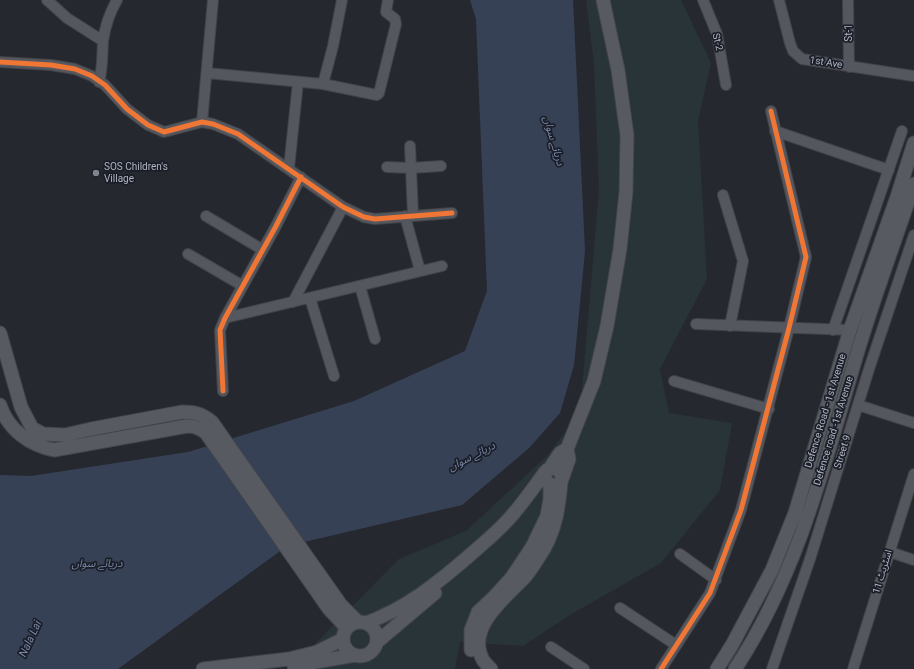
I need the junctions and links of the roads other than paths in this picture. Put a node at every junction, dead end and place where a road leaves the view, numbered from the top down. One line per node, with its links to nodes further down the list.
1 (47, 0): 10 (street)
2 (117, 0): 10 (street)
3 (213, 0): 13 (street)
4 (342, 0): 17 (street)
5 (388, 0): 17 (street)
6 (603, 0): 65 (main road)
7 (703, 0): 18 (street, St-2)
8 (779, 0): 12 (street, 1st Ave)
9 (848, 0): 12 (street, St-1)
10 (103, 41): 15 (street)
11 (0, 62): 15 (street)
12 (849, 67): 14 (street, 1st Ave)
13 (207, 73): 16 (street); 20 (street)
14 (914, 76)
15 (99, 82): 20 (street)
16 (298, 82): 17 (street); 27 (street)
17 (323, 84)
18 (726, 85)
19 (771, 111): 21 (street)
20 (202, 122): 27 (street)
21 (775, 131): 29 (street); 49 (street)
22 (902, 131): 29 (street)
23 (914, 143): 51 (main road, Defence Road - 1st Avenue)
24 (410, 146): 28 (street)
25 (441, 166): 28 (street)
26 (387, 167): 28 (street)
27 (289, 168): 30 (street)
28 (411, 168): 35 (street)
29 (889, 170): 50 (street)
30 (301, 177): 33 (street); 38 (street)
31 (914, 184): 57 (main road, Defence road -1st Avenue)
32 (722, 195): 48 (street)
33 (343, 207): 35 (street); 45 (street)
34 (452, 212): 35 (street)
35 (409, 215): 41 (street)
36 (206, 216): 38 (street)
37 (914, 235): 60 (street, Street 9)
38 (263, 250): 42 (street)
39 (188, 254): 42 (street)
40 (442, 266): 41 (street)
41 (420, 271): 43 (street)
42 (242, 286): 46 (street)
43 (360, 286): 44 (street); 53 (street)
44 (310, 298): 45 (street); 54 (street)
45 (293, 302): 46 (street)
46 (225, 318): 58 (street)
47 (696, 324): 48 (street)
48 (730, 326): 49 (street)
49 (790, 328): 50 (street); 61 (street)
50 (833, 330): 51 (street)
51 (850, 330): 55 (main road, Defence Road - 1st Avenue)
52 (0, 333): 63 (main road)
53 (375, 338)
54 (334, 376)
55 (835, 378): 57 (main road); 82 (main road, Defence Road - 1st Avenue)
56 (674, 381): 61 (street)
57 (848, 383): 83 (main road, Defence road -1st Avenue)
58 (224, 391)
59 (0, 405): 63 (main road)
60 (858, 405): 62 (street); 84 (street, Street 9)
61 (769, 409): 69 (street)
62 (914, 424)
63 (209, 427): 71 (main road)
64 (914, 474): 66 (street, اسٹریٹ 11)
65 (552, 478): 71 (main road); 72 (main road); 78 (main road); 79 (main road)
66 (890, 552): 68 (street); 85 (street, اسٹریٹ 11)
67 (680, 554): 69 (street)
68 (914, 560)
69 (716, 580): 73 (street)
70 (620, 608): 73 (street)
71 (353, 628): 72 (main road); 75 (main road); 76 (main road)
72 (377, 642): 75 (main road)
73 (676, 645): 81 (street)
74 (551, 647): 80 (street)
75 (355, 655): 77 (main road)
76 (203, 669)
77 (279, 669)
78 (480, 669)
79 (491, 669)
80 (584, 669)
81 (661, 669)
82 (717, 669)
83 (735, 669)
84 (772, 669)
85 (853, 669)

